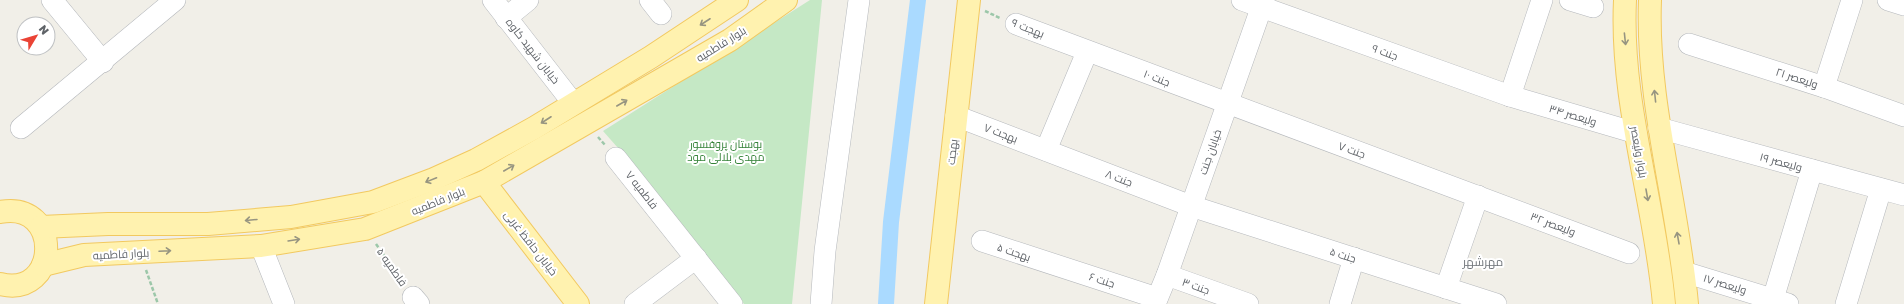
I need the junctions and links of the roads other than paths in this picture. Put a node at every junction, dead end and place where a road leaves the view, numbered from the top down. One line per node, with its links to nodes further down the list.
1 (52, 0): 23 (street)
2 (175, 0): 23 (street)
3 (493, 0): 19 (street, خیابان شهید کاوه)
4 (528, 0): 19 (street)
5 (737, 0): 26 (main road, بلوار فاطمیه, one-way to 26)
6 (786, 0): 36 (main road, بلوار فاطمیه, one-way to 6)
7 (859, 0): 61 (street)
8 (1242, 0): 16 (street, جنت ۹)
9 (1542, 0): 25 (street)
10 (1570, 0): 18 (street)
11 (1625, 0): 32 (main road, بلوار ولیعصر, one-way to 32)
12 (1650, 0): 31 (main road, one-way to 12)
13 (1852, 0): 24 (street)
14 (1888, 0): 17 (street)
15 (969, 2): 28 (main road, بهجت)
16 (1262, 4): 25 (street, جنت ۹); 27 (street, خیابان جنت)
17 (1904, 5)
18 (1593, 7)
19 (506, 18): 26 (street, خیابان شهید کاوه)
20 (1016, 24): 22 (street, بهجت ۹)
21 (1689, 44): 24 (street, ولیعصر ۲۱)
22 (1087, 52): 27 (street, جنت ۱۰); 33 (street)
23 (103, 62): 30 (street)
24 (1824, 87): 29 (street, ولیعصر ۲۱)
25 (1510, 96): 32 (street, ولیعصر ۳۴)
26 (573, 103): 42 (main road, بلوار فاطمیه, one-way to 42)
27 (1227, 104): 39 (street, جنت ۷); 40 (street, خیابان جنت)
28 (956, 116): 33 (street, بهجت ۷); 62 (main road, بهجت)
29 (1904, 116)
30 (21, 128)
31 (1659, 128): 35 (street, ولیعصر ۱۹); 50 (main road, one-way to 31)
32 (1636, 133): 66 (main road, بلوار ولیعصر, one-way to 66)
33 (1046, 150): 40 (street, جنت ۸)
34 (616, 158): 46 (street, فاطمیه ۷)
35 (1812, 170): 37 (street, ولیعصر ۱۹); 56 (street)
36 (484, 182): 44 (main road, بلوار فاطمیه, one-way to 36); 58 (main road, خیابان حافظ غربی)
37 (1881, 189): 38 (street, ولیعصر ۱۹); 68 (street)
38 (1904, 195)
39 (1478, 196): 45 (street, ولیعصر ۳۲); 53 (street)
40 (1191, 206): 47 (street, جنت ۵); 51 (street, خیابان جنت)
41 (2, 207): 42 (main road)
42 (41, 227): 49 (main road)
43 (982, 241): 48 (street, بهجت ۵)
44 (261, 246): 49 (main road, بلوار فاطمیه, one-way to 44); 57 (street)
45 (1629, 253)
46 (696, 258): 59 (street); 60 (street, فاطمیه ۷)
47 (1354, 258): 53 (street, جنت ۵); 64 (street)
48 (1046, 262): 55 (street, جنت ۶)
49 (43, 265): 52 (main road)
50 (1684, 272): 56 (street, ولیعصر ۱۷); 67 (main road)
51 (1167, 275): 54 (street, جنت ۳); 55 (street, خیابان جنت)
52 (0, 284)
53 (1446, 288): 65 (street, جنت ۵)
54 (1220, 299): 63 (street, جنت ۳)
55 (1156, 301)
56 (1780, 302)
57 (284, 304)
58 (578, 304)
59 (635, 304)
60 (732, 304)
61 (821, 304)
62 (936, 304)
63 (1248, 304)
64 (1340, 304)
65 (1496, 304)
66 (1664, 304)
67 (1687, 304)
68 (1846, 304)

